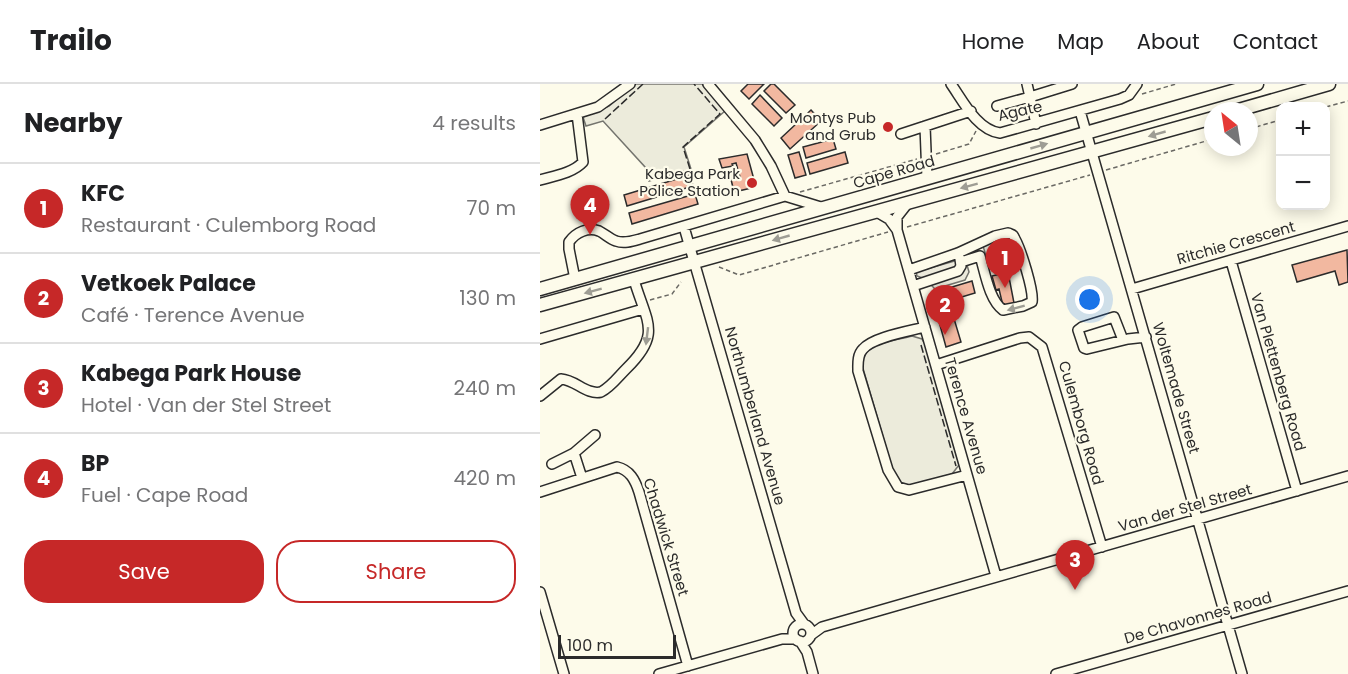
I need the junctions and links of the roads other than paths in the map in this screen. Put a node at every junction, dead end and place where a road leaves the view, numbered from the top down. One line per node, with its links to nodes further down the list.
1 (630, 84): 14 (street)
2 (708, 84): 24 (street)
3 (951, 84): 12 (street, Agate)
4 (1027, 84): 9 (street)
5 (1072, 84): 9 (street)
6 (1137, 84): 13 (street, Agate)
7 (1257, 84): 19 (main road, Cape Road)
8 (1329, 84): 10 (main road)
9 (1030, 97): 11 (street); 16 (street)
10 (1258, 105)
11 (997, 106)
12 (970, 111): 16 (street, Agate); 18 (street)
13 (1080, 111): 16 (street, Agate); 19 (street, Woltemade Street)
14 (577, 114): 17 (street); 23 (street)
15 (1204, 121): 21 (main road, one-way to 21)
16 (1036, 124)
17 (540, 125)
18 (925, 126): 20 (street); 22 (street)
19 (1086, 133): 21 (street, Woltemade Street); 22 (main road, Cape Road, one-way to 19)
20 (901, 134)
21 (1092, 153): 25 (main road, one-way to 25); 40 (street, Woltemade Street)
22 (927, 177): 26 (main road, Cape Road)
23 (540, 180)
24 (785, 196): 26 (street); 29 (street)
25 (908, 203): 27 (main road); 30 (street)
26 (824, 208): 31 (main road, Cape Road)
27 (877, 212): 30 (street); 34 (main road, one-way to 34)
28 (1348, 226): 33 (street, Ritchie Crescent)
29 (684, 227): 31 (street, Northumberland Avenue); 36 (street)
30 (897, 230): 35 (street, Terence Avenue)
31 (689, 246): 34 (street, Northumberland Avenue); 36 (main road, Cape Road)
32 (960, 258): 32 (street, one-way to 32); 35 (street); 38 (street)
33 (1231, 261): 40 (street, Ritchie Crescent); 55 (street, Van Plettenberg Road)
34 (694, 263): 37 (main road); 63 (street, Northumberland Avenue)
35 (909, 270): 38 (street, Terence Avenue)
36 (575, 279): 39 (main road, Cape Road)
37 (634, 280): 41 (main road, one-way to 41); 42 (street)
38 (914, 286): 43 (street, Terence Avenue)
39 (540, 289)
40 (1132, 289): 44 (street, Woltemade Street)
41 (540, 305)
42 (643, 309): 45 (street); 48 (street, one-way to 48)
43 (925, 327): 47 (street, Terence Avenue); 52 (street)
44 (1146, 337): 46 (street); 57 (street, Woltemade Street)
45 (540, 339)
46 (1123, 340): 46 (street)
47 (936, 365): 52 (street, Terence Avenue); 58 (street, Culemborg Road)
48 (540, 396)
49 (595, 435): 50 (street)
50 (574, 453): 51 (street); 54 (street)
51 (552, 464)
52 (967, 475): 59 (street, Terence Avenue)
53 (1348, 476): 55 (street, Van der Stel Street)
54 (582, 478): 56 (street, Chadwick Street); 64 (street, Chadwick Street)
55 (1297, 491): 57 (street, Van der Stel Street)
56 (540, 492)
57 (1198, 519): 58 (street, Van der Stel Street); 62 (street, Woltemade Street)
58 (1102, 547): 59 (street, Van der Stel Street)
59 (996, 576): 63 (street, Van der Stel Street)
60 (1348, 591): 62 (street, De Chavonnes Road)
61 (540, 592): 65 (street)
62 (1228, 625): 68 (street, De Chavonnes Road); 69 (street, Woltemade Street)
63 (802, 633): 64 (street, Van der Stel Street); 67 (street)
64 (688, 666): 66 (street, Van der Stel Street)
65 (564, 674)
66 (659, 674)
67 (813, 674)
68 (1056, 674)
69 (1242, 674)

